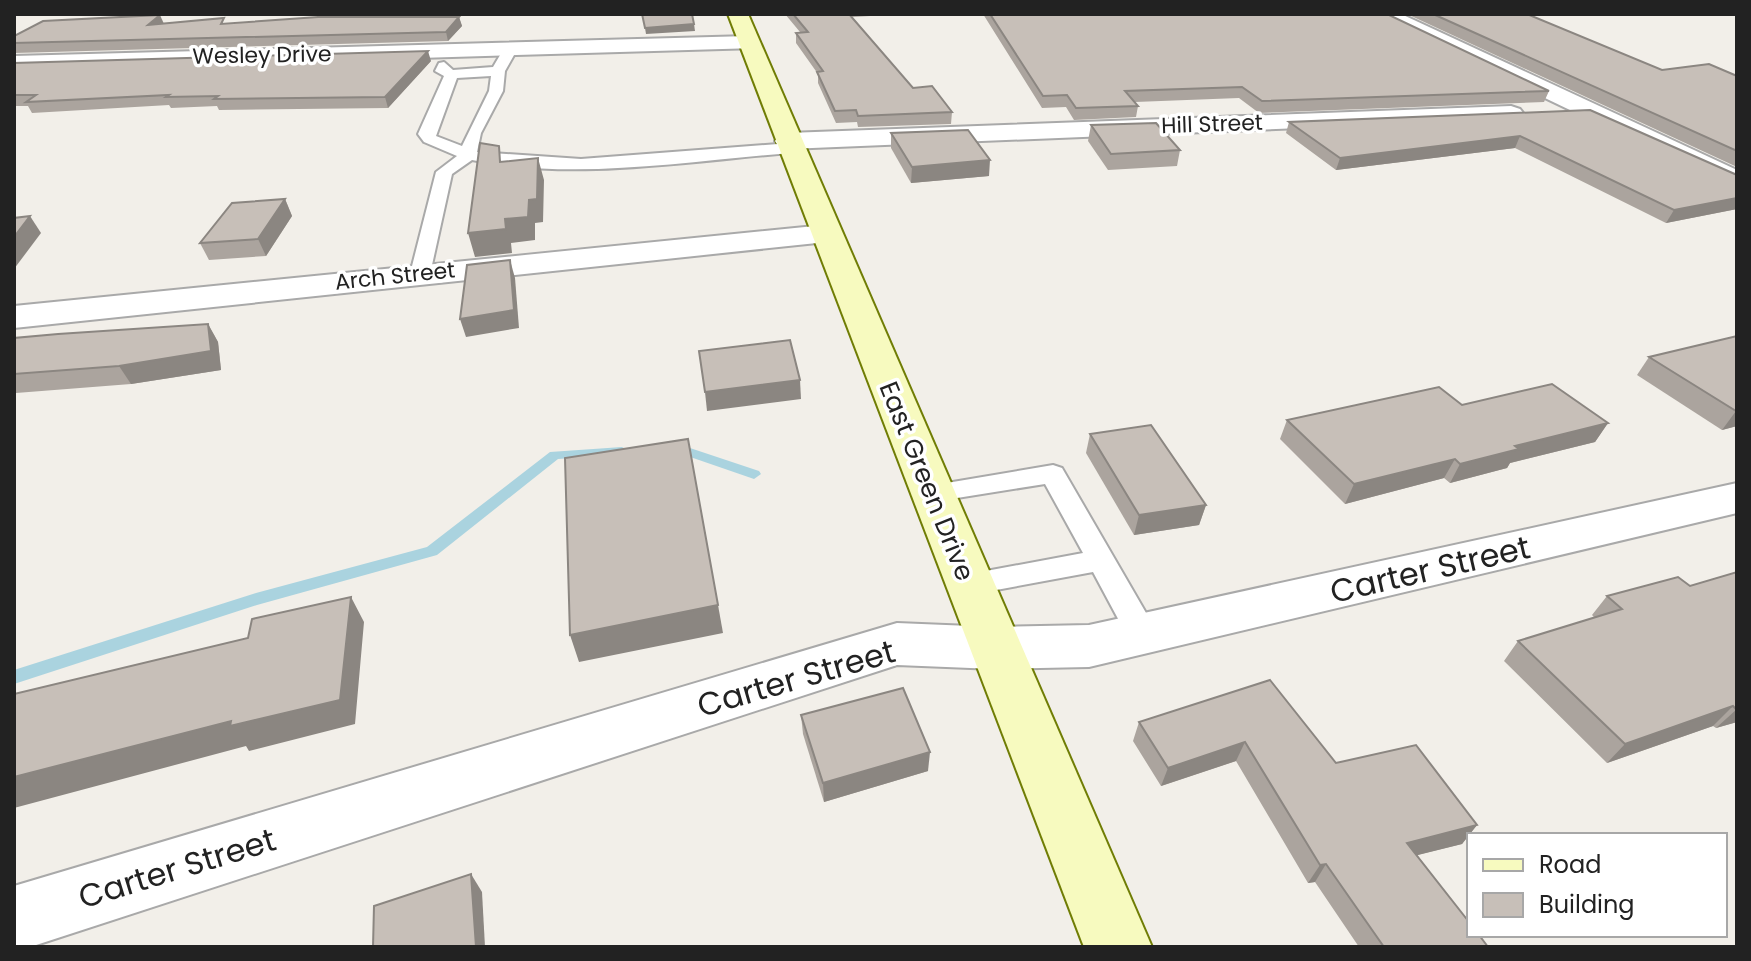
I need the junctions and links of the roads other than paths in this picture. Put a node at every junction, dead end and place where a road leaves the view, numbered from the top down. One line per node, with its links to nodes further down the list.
1 (1385, 14): 8 (street)
2 (744, 28): 3 (street, Wesley Drive); 9 (main road, East Green Drive)
3 (511, 48): 4 (street, Wesley Drive); 6 (lane)
4 (456, 50): 5 (street, Wesley Drive); 7 (lane)
5 (14, 63)
6 (498, 71): 7 (lane); 10 (lane)
7 (452, 74): 10 (lane)
8 (1589, 111): 9 (street, Hill Street); 11 (street)
9 (789, 144): 10 (lane); 12 (main road, East Green Drive)
10 (469, 155): 13 (lane)
11 (1737, 181)
12 (825, 234): 13 (street, Arch Street); 15 (main road, East Green Drive)
13 (420, 274): 14 (street, Arch Street)
14 (14, 317)
15 (932, 493): 17 (lane); 18 (main road, East Green Drive)
16 (1737, 498): 19 (street, Carter Street)
17 (1100, 560): 18 (lane); 19 (lane)
18 (969, 584): 20 (main road, East Green Drive)
19 (1142, 634): 20 (street, Carter Street)
20 (995, 648): 21 (street, Carter Street); 22 (main road, East Green Drive)
21 (14, 919)
22 (1118, 947)

